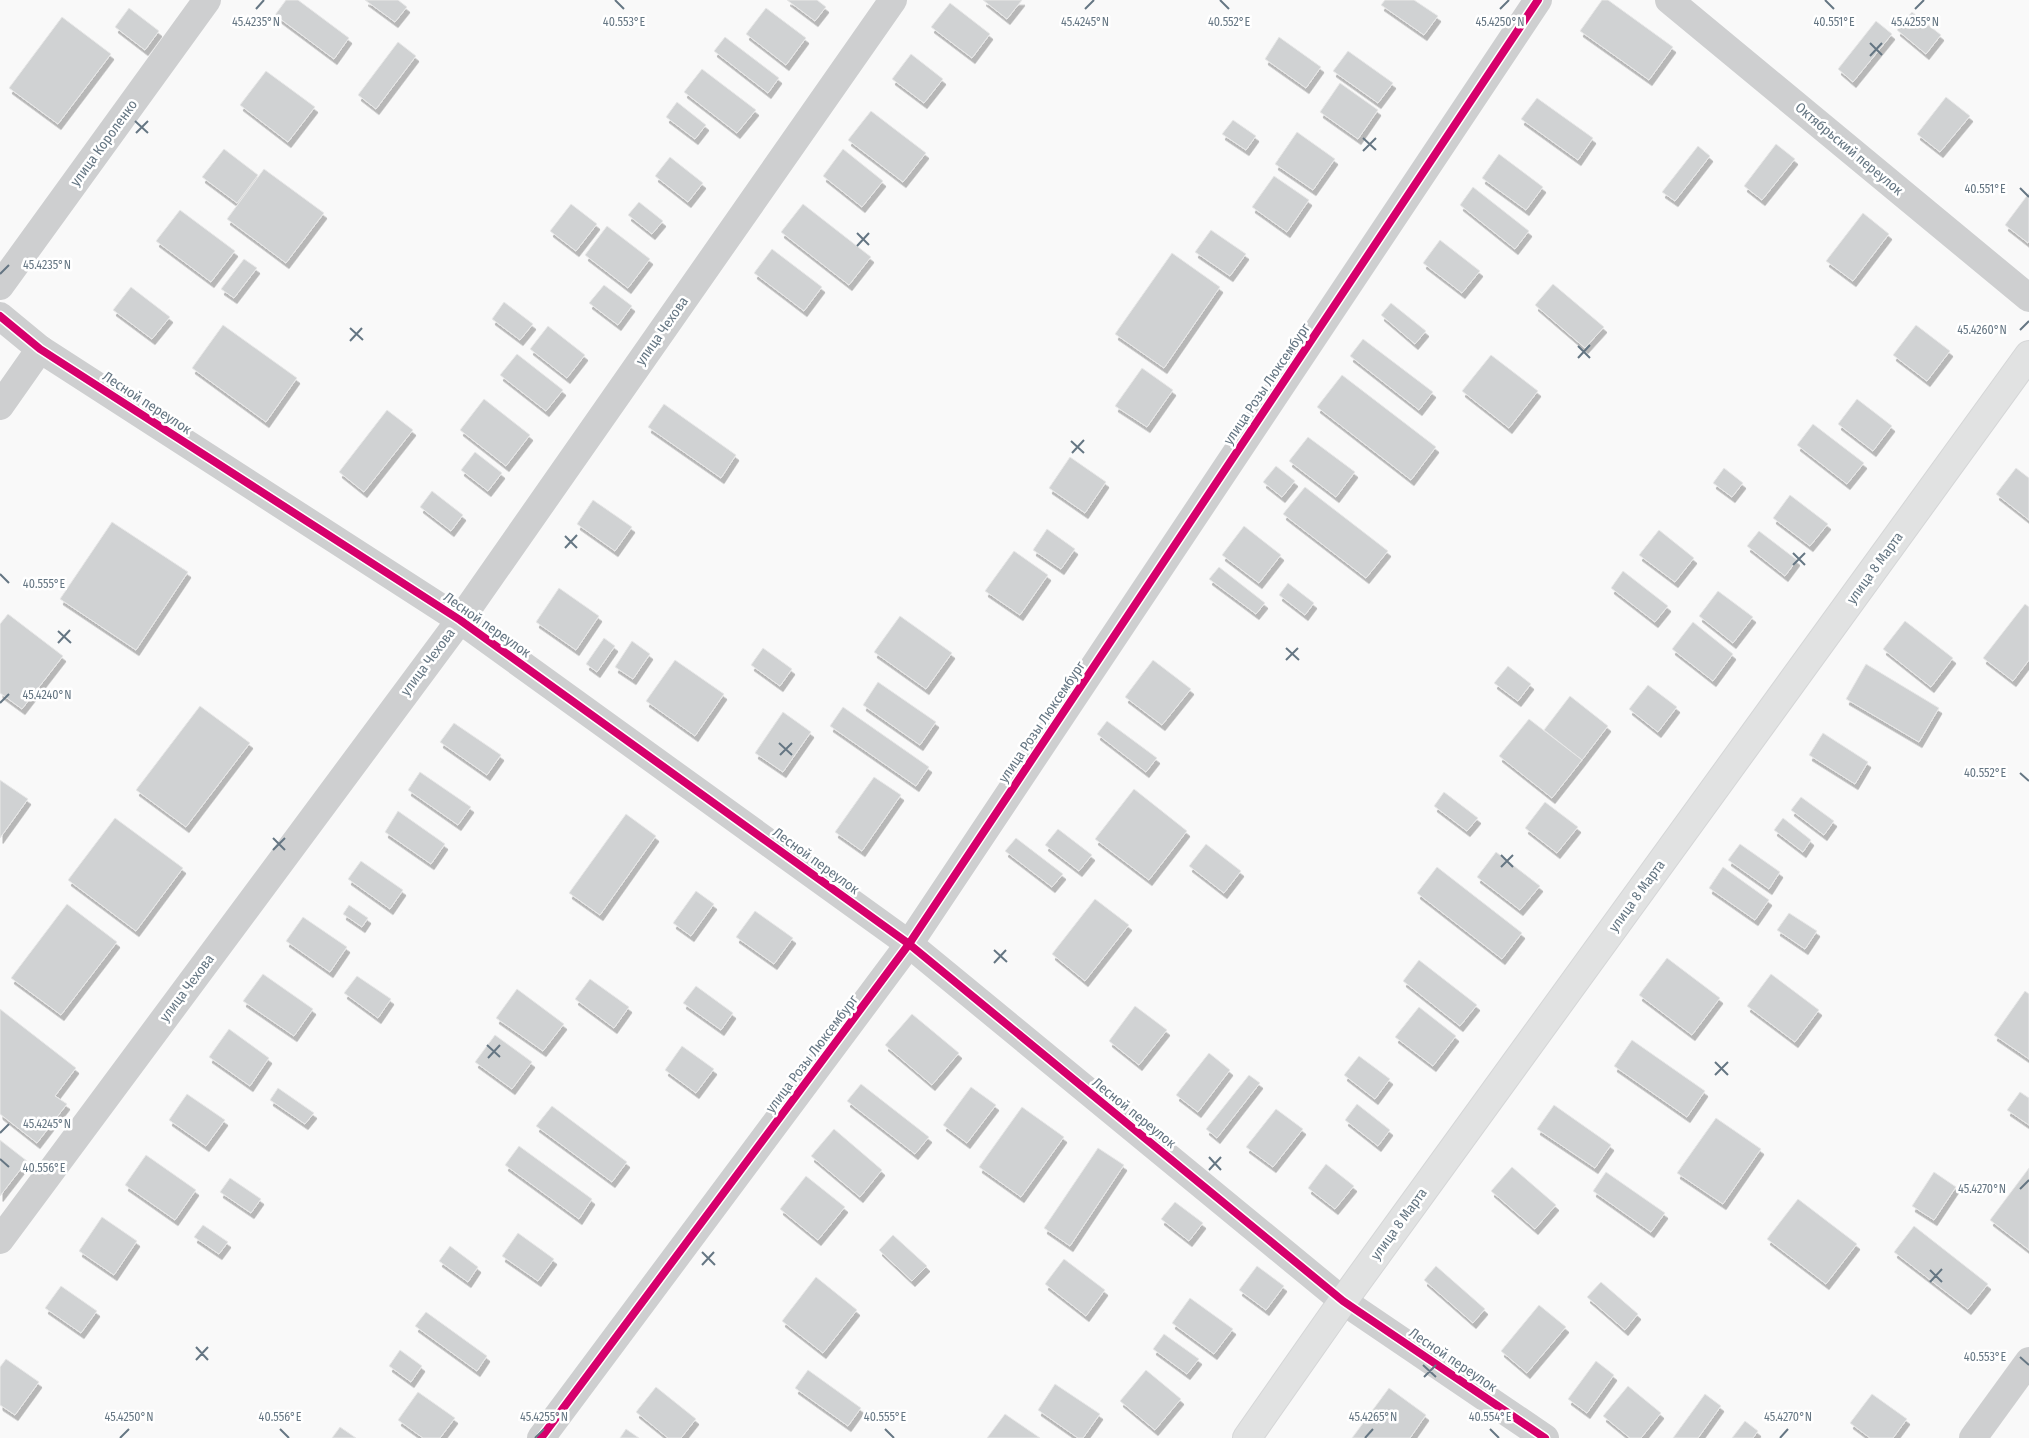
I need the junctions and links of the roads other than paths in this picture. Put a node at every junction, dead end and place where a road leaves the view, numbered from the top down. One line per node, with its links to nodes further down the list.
1 (207, 0): 5 (street, улица Короленко)
2 (893, 0): 11 (street, улица Чехова)
3 (1538, 0): 12 (street, улица Розы Люксембург)
4 (1669, 0): 6 (street, Октябрьский переулок)
5 (0, 286)
6 (2029, 298)
7 (0, 316): 8 (street)
8 (40, 349): 10 (street); 11 (street, Лесной переулок)
9 (2029, 355): 14 (main road, улица 8 Марта)
10 (0, 406)
11 (460, 620): 12 (street, Лесной переулок); 13 (street, улица Чехова)
12 (909, 944): 14 (street, Лесной переулок); 16 (street, улица Розы Люксембург)
13 (0, 1240)
14 (1343, 1301): 17 (main road, улица 8 Марта); 18 (street, Лесной переулок)
15 (2029, 1361): 19 (street)
16 (541, 1438)
17 (1248, 1438)
18 (1545, 1438)
19 (1974, 1438)

